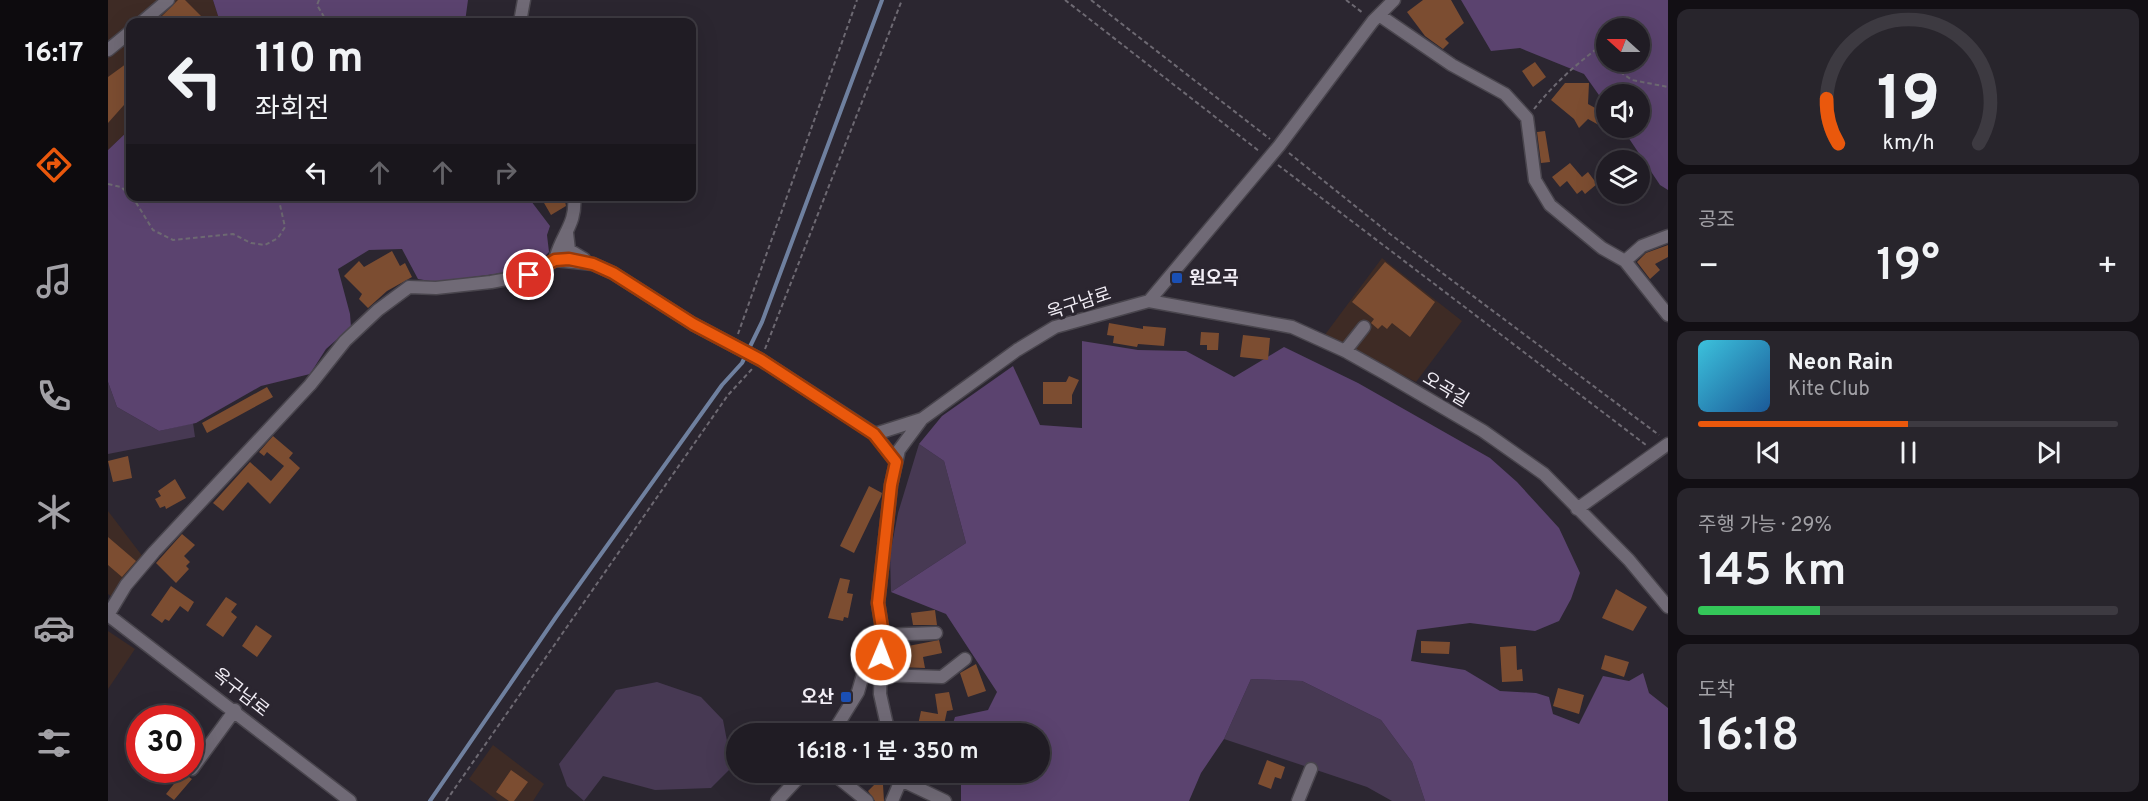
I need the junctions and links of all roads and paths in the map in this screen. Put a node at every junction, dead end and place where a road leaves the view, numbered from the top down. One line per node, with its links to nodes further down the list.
1 (168, 0): 10 (street)
2 (319, 0): 11 (path)
3 (524, 0): 12 (street)
4 (857, 0): 35 (path)
5 (902, 0): 37 (path)
6 (1065, 0): 21 (path)
7 (1091, 0): 20 (path)
8 (1346, 0): 13 (path)
9 (1394, 0): 13 (street)
10 (147, 18)
11 (325, 18)
12 (521, 18)
13 (1376, 18): 19 (street); 20 (street)
14 (126, 35): 15 (street)
15 (108, 50)
16 (1596, 50): 19 (path)
17 (1620, 72): 18 (path)
18 (1668, 87)
19 (1527, 118): 30 (street)
20 (1279, 146): 21 (street); 40 (path)
21 (1269, 158): 32 (street); 41 (path)
22 (108, 184): 23 (path)
23 (126, 192)
24 (134, 201): 25 (path)
25 (279, 201)
26 (574, 201): 27 (street)
27 (567, 233): 29 (street); 31 (street)
28 (1668, 236): 30 (street)
29 (555, 260): 31 (street); 45 (street)
30 (1624, 261): 33 (street)
31 (593, 264): 35 (street)
32 (1149, 301): 36 (street, 오곡길); 38 (street, 옥구남로)
33 (1668, 315)
34 (1364, 327): 36 (street)
35 (737, 348): 37 (street)
36 (1345, 351): 43 (street, 오곡길)
37 (758, 358): 39 (street); 60 (path)
38 (922, 419): 39 (street); 42 (street, 옥구남로)
39 (874, 434): 42 (street)
40 (1663, 440): 41 (street)
41 (1656, 453): 43 (street)
42 (896, 462): 46 (street, 옥구남로)
43 (1578, 509): 44 (street, 오곡길)
44 (1668, 608)
45 (108, 615): 50 (street, 옥구남로)
46 (882, 631): 47 (street); 49 (street, 옥구남로); 51 (street)
47 (936, 633)
48 (965, 659): 49 (street)
49 (880, 675): 52 (street, 옥구남로)
50 (235, 710): 53 (street); 59 (street, 옥구남로)
51 (839, 723)
52 (887, 723)
53 (204, 753)
54 (1311, 769): 65 (street)
55 (794, 783): 61 (street)
56 (845, 783): 62 (street)
57 (898, 783): 63 (street)
58 (913, 783): 64 (street)
59 (350, 801)
60 (446, 801)
61 (777, 801)
62 (867, 801)
63 (892, 801)
64 (945, 801)
65 (1298, 801)

